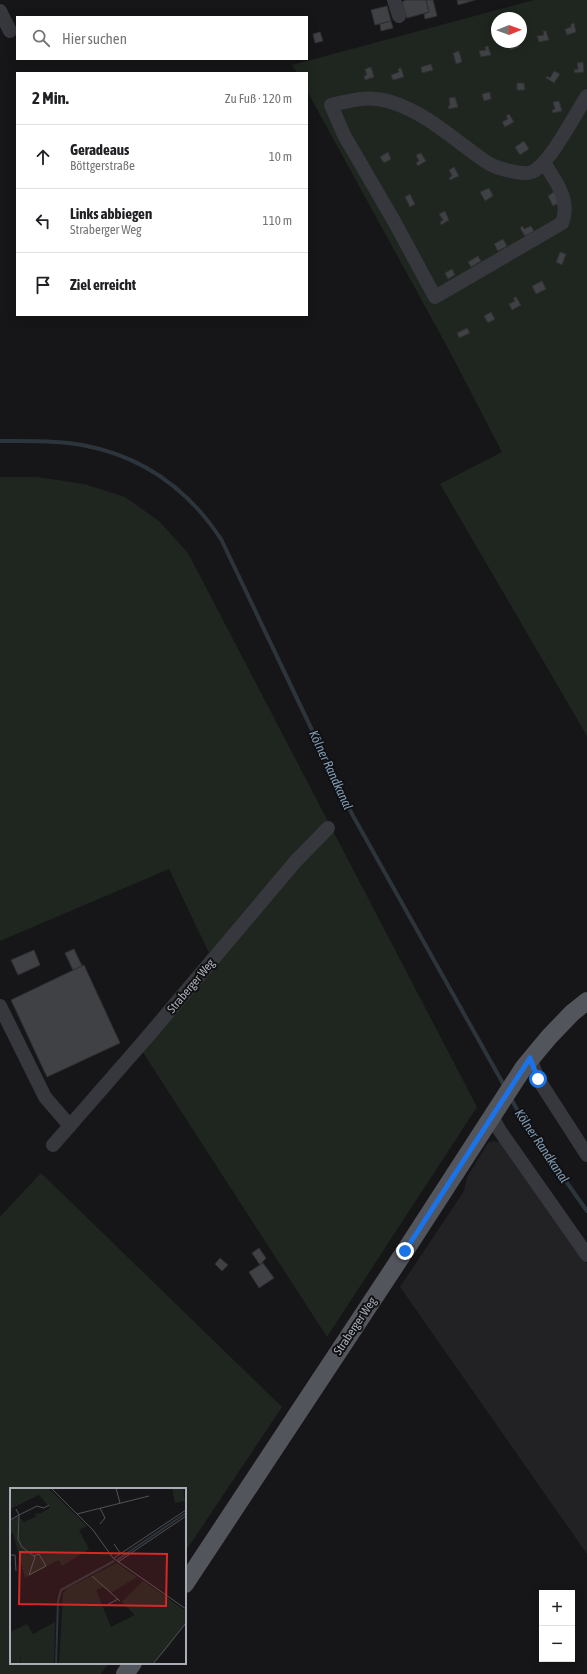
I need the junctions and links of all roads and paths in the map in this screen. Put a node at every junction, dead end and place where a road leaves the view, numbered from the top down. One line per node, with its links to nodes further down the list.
1 (394, 0): 3 (street)
2 (0, 11): 4 (street)
3 (399, 16)
4 (10, 31)
5 (587, 96): 6 (street)
6 (544, 163): 6 (street)
7 (328, 828): 12 (street, Straberger Weg)
8 (587, 1001): 10 (main road, Straberger Weg)
9 (0, 1006): 12 (street)
10 (527, 1062): 11 (main road, Straberger Weg); 14 (street)
11 (494, 1114): 15 (street); 16 (main road, Straberger Weg)
12 (70, 1126): 13 (street, Straberger Weg)
13 (53, 1145)
14 (586, 1151)
15 (587, 1255)
16 (186, 1582)
17 (132, 1664): 18 (main road)
18 (125, 1674)

